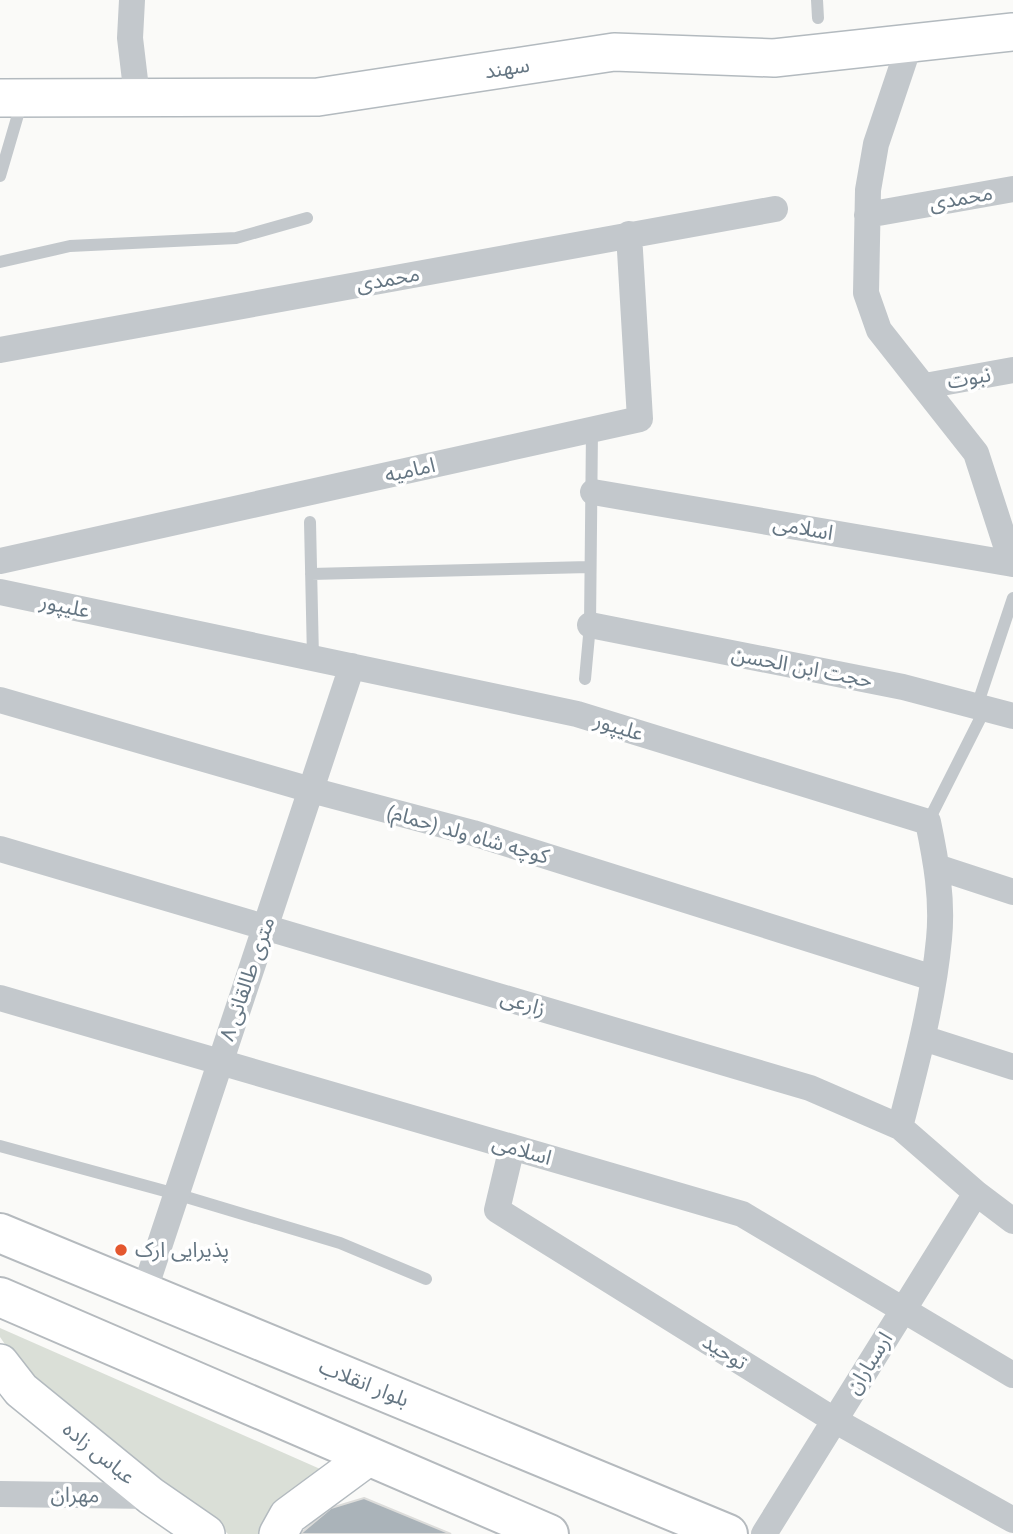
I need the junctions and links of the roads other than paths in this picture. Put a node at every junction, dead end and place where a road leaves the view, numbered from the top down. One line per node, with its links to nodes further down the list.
1 (132, 0): 6 (street)
2 (817, 0): 3 (lane)
3 (818, 18)
4 (1013, 32): 5 (street, سهند)
5 (910, 43): 6 (street, سهند); 11 (street)
6 (138, 97): 7 (street, سهند)
7 (12, 98): 8 (lane)
8 (0, 176)
9 (1013, 189): 11 (street, محمدی)
10 (775, 209): 13 (street, محمدی)
11 (867, 215): 17 (street)
12 (306, 218): 14 (lane)
13 (629, 234): 15 (street, محمدی); 18 (street, امامیه)
14 (0, 262)
15 (0, 350)
16 (1013, 370): 17 (street, نبوت)
17 (925, 386): 22 (street)
18 (592, 430): 19 (lane); 21 (street, امامیه)
19 (593, 492): 22 (street, اسلامی); 23 (lane)
20 (310, 522): 24 (lane)
21 (0, 561)
22 (1013, 564)
23 (589, 567): 24 (lane); 27 (lane)
24 (311, 573): 28 (lane)
25 (0, 592): 28 (street, علیپور)
26 (1013, 598): 32 (lane)
27 (590, 625): 30 (lane); 32 (street, حجت ابن الحسن)
28 (313, 658): 29 (street, علیپور)
29 (352, 666): 34 (street, ۸ متری طالقانی); 35 (street, علیپور)
30 (585, 679)
31 (0, 700): 34 (street, کوچه شاه ولد (حمام))
32 (981, 707): 33 (street, حجت ابن الحسن); 35 (lane)
33 (1013, 716)
34 (311, 790): 39 (street, ۸ متری طالقانی); 40 (street, کوچه شاه ولد (حمام))
35 (928, 822): 37 (street)
36 (0, 849): 39 (street, زارعی)
37 (937, 867): 38 (street); 40 (street)
38 (1013, 892)
39 (265, 927): 43 (street, ۸ متری طالقانی); 45 (street, زارعی)
40 (933, 978): 42 (street)
41 (0, 998): 43 (street, اسلامی)
42 (923, 1038): 44 (street); 45 (street)
43 (219, 1060): 47 (street, اسلامی); 49 (street, ۸ متری طالقانی)
44 (1013, 1067)
45 (900, 1127): 48 (street, زارعی)
46 (0, 1146): 49 (lane)
47 (512, 1147): 55 (street, اسلامی); 58 (street, توحید)
48 (975, 1193): 50 (street, زارعی); 55 (street, ارسباران)
49 (176, 1194): 52 (lane); 53 (street, ۸ متری طالقانی)
50 (1013, 1221)
51 (0, 1233): 53 (main road, بلوار انقلاب)
52 (426, 1279)
53 (144, 1292): 66 (main road, بلوار انقلاب)
54 (0, 1297): 59 (main road)
55 (902, 1310): 57 (street, اسلامی); 58 (street, ارسباران)
56 (0, 1363): 61 (street, عباس زاده)
57 (1013, 1375)
58 (834, 1420): 62 (street, توحید); 67 (street, ارسباران)
59 (368, 1457): 64 (street); 65 (main road)
60 (0, 1494): 61 (street, مهران)
61 (151, 1496): 63 (street, عباس زاده)
62 (1013, 1520)
63 (206, 1534)
64 (278, 1534)
65 (550, 1534)
66 (728, 1534)
67 (764, 1534)

